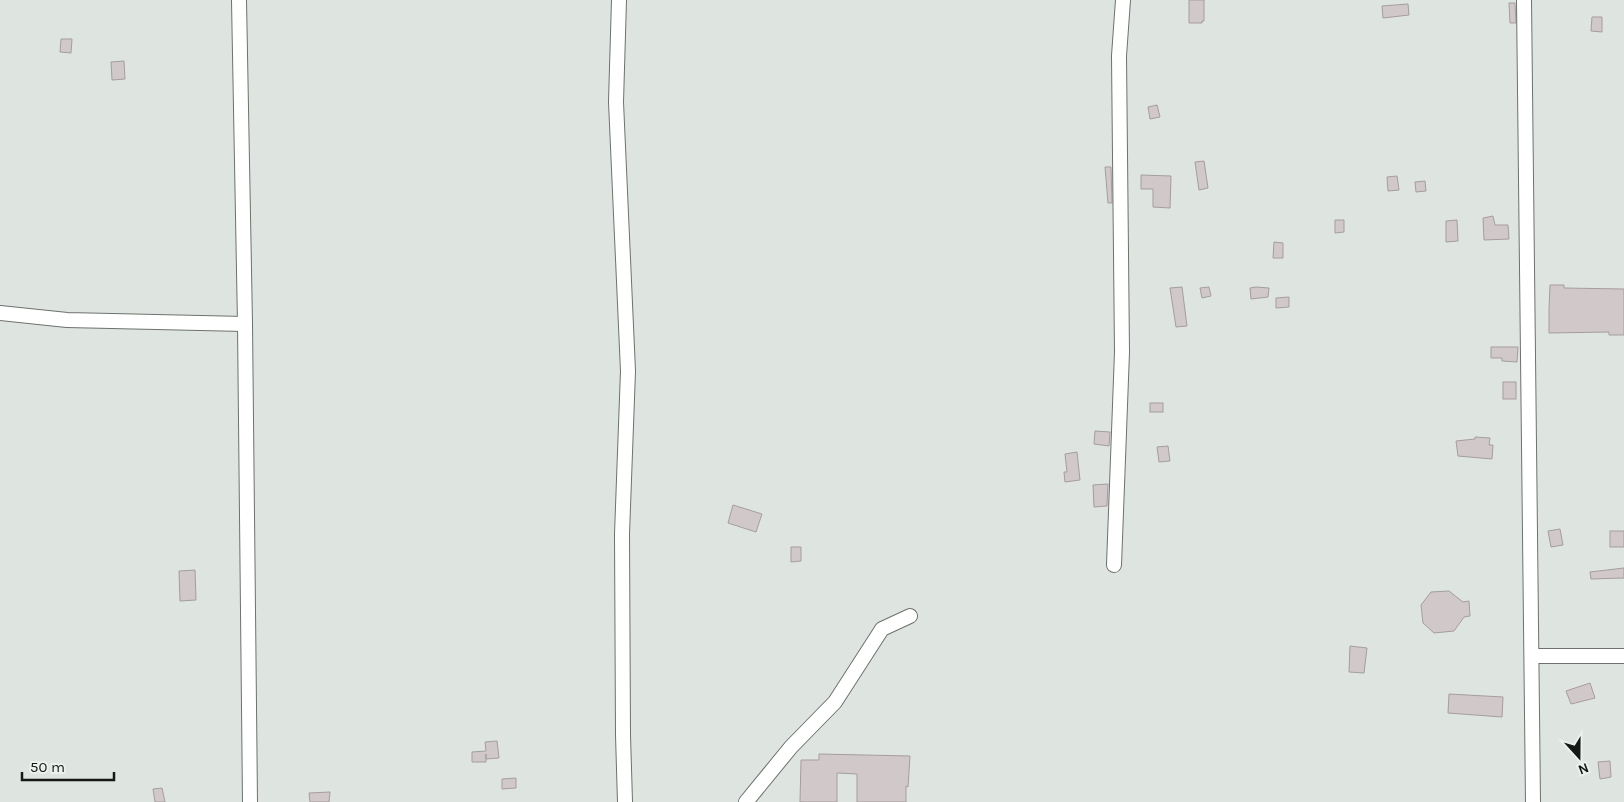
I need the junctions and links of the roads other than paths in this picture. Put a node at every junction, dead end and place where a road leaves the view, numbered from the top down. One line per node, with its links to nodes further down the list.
1 (239, 0): 6 (street)
2 (619, 0): 12 (street)
3 (1123, 0): 7 (street)
4 (1524, 0): 9 (street)
5 (0, 314): 6 (street)
6 (245, 324): 11 (street)
7 (1114, 565)
8 (910, 616): 13 (street)
9 (1533, 656): 10 (street); 14 (street)
10 (1624, 656)
11 (250, 802)
12 (625, 802)
13 (746, 802)
14 (1533, 802)

